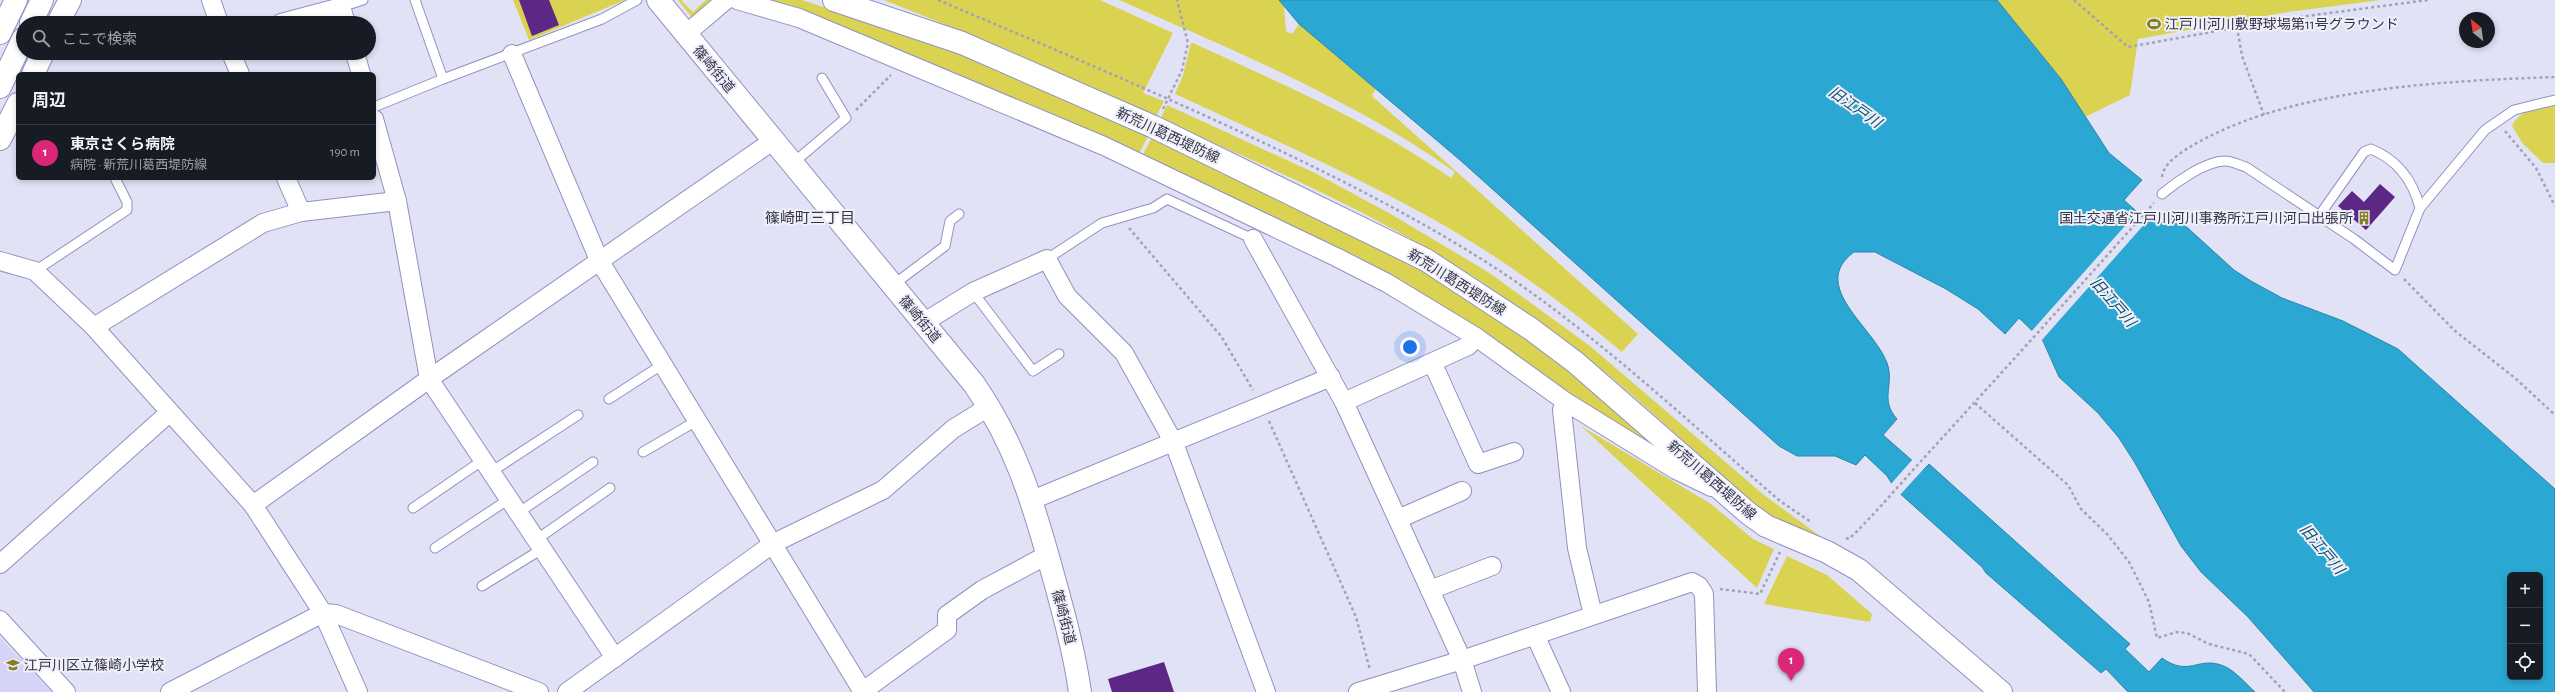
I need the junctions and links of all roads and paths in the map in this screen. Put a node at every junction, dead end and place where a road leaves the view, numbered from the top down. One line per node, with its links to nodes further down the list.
1 (16, 0): 20 (main road)
2 (42, 0): 16 (main road)
3 (70, 0): 17 (main road)
4 (211, 0): 18 (street)
5 (363, 0): 15 (lane)
6 (415, 0): 31 (lane)
7 (637, 0): 23 (lane)
8 (658, 0): 21 (main road, 篠崎街道)
9 (726, 0): 21 (street)
10 (737, 0): 26 (street)
11 (834, 0): 87 (main road, 新荒川葛西堤防線)
12 (1177, 0): 34 (path)
13 (2074, 0): 19 (path)
14 (2428, 0): 19 (path)
15 (344, 15)
16 (34, 16)
17 (62, 16)
18 (217, 16)
19 (2237, 27): 37 (path)
20 (0, 32)
21 (686, 34): 42 (main road, 篠崎街道)
22 (16, 54): 32 (main road)
23 (512, 54): 31 (lane); 56 (street)
24 (234, 60): 27 (street)
25 (357, 60): 28 (street)
26 (902, 61): 38 (path); 64 (street)
27 (239, 72)
28 (360, 72)
29 (2555, 77): 37 (path)
30 (822, 78): 38 (lane)
31 (444, 79): 35 (lane)
32 (0, 87)
33 (2555, 100): 39 (lane)
34 (1165, 104)
35 (376, 106)
36 (16, 108): 41 (main road)
37 (2264, 115): 46 (path)
38 (846, 118): 43 (lane)
39 (2497, 121): 48 (path); 49 (lane)
40 (376, 126): 47 (street)
41 (0, 139)
42 (774, 140): 43 (main road, 篠崎街道); 56 (street)
43 (792, 164): 60 (main road, 篠崎街道)
44 (116, 180): 59 (lane)
45 (287, 180): 50 (street)
46 (2162, 194): 52 (lane); 73 (path)
47 (397, 201): 50 (street); 69 (street)
48 (2555, 206)
49 (2420, 208): 52 (lane); 58 (lane)
50 (301, 212): 63 (street)
51 (960, 214): 60 (lane)
52 (2319, 216): 58 (lane)
53 (1119, 217): 54 (lane); 55 (lane); 75 (path)
54 (1253, 239): 68 (street)
55 (1047, 259): 61 (street); 80 (street)
56 (599, 260): 66 (street); 69 (street)
57 (0, 261): 59 (street)
58 (2395, 270): 78 (path)
59 (35, 271): 63 (street)
60 (892, 286): 62 (main road, 篠崎街道)
61 (973, 292): 62 (street); 65 (lane)
62 (923, 323): 74 (main road, 篠崎街道)
63 (94, 327): 76 (street)
64 (1476, 337): 67 (street); 72 (street)
65 (1059, 354)
66 (663, 364): 70 (lane); 79 (street)
67 (1433, 364): 71 (street); 82 (street)
68 (1331, 377): 71 (street); 75 (street)
69 (429, 379): 84 (street); 89 (street)
70 (609, 399)
71 (1344, 402): 92 (street)
72 (1566, 402): 87 (street); 105 (street)
73 (1975, 403): 93 (path); 123 (path)
74 (990, 406): 88 (main road, 篠崎街道); 94 (street)
75 (1262, 406): 80 (street); 110 (path)
76 (169, 413): 89 (street); 99 (street)
77 (578, 414): 84 (lane)
78 (2555, 415)
79 (698, 420): 81 (lane); 94 (street)
80 (1174, 443): 88 (street); 118 (street)
81 (643, 452)
82 (1514, 452)
83 (593, 462): 90 (lane)
84 (487, 466): 90 (street); 91 (lane)
85 (610, 488): 95 (lane)
86 (1462, 491): 92 (street)
87 (1724, 494): 122 (main road, 新荒川葛西堤防線)
88 (1032, 500): 98 (main road, 篠崎街道)
89 (253, 505): 104 (street)
90 (513, 506): 95 (street); 96 (lane)
91 (413, 508)
92 (1398, 519): 103 (street)
93 (1843, 538)
94 (774, 543): 108 (street); 111 (street)
95 (539, 545): 101 (lane); 108 (street)
96 (435, 548)
97 (1782, 549): 102 (path)
98 (1047, 555): 111 (street); 117 (main road, 篠崎街道)
99 (0, 564)
100 (1492, 566): 103 (street)
101 (482, 586)
102 (1714, 588)
103 (1430, 590): 109 (street)
104 (323, 613): 113 (street); 114 (street); 115 (street)
105 (1593, 615): 107 (street); 121 (street)
106 (0, 620): 112 (street)
107 (1535, 635): 109 (street); 120 (street)
108 (615, 658): 116 (street)
109 (1462, 660): 110 (street); 119 (street)
110 (1366, 689)
111 (863, 691)
112 (66, 692)
113 (170, 692)
114 (358, 692)
115 (539, 692)
116 (567, 692)
117 (1080, 692)
118 (1266, 692)
119 (1472, 692)
120 (1561, 692)
121 (1708, 692)
122 (2001, 692)
123 (2285, 692)

